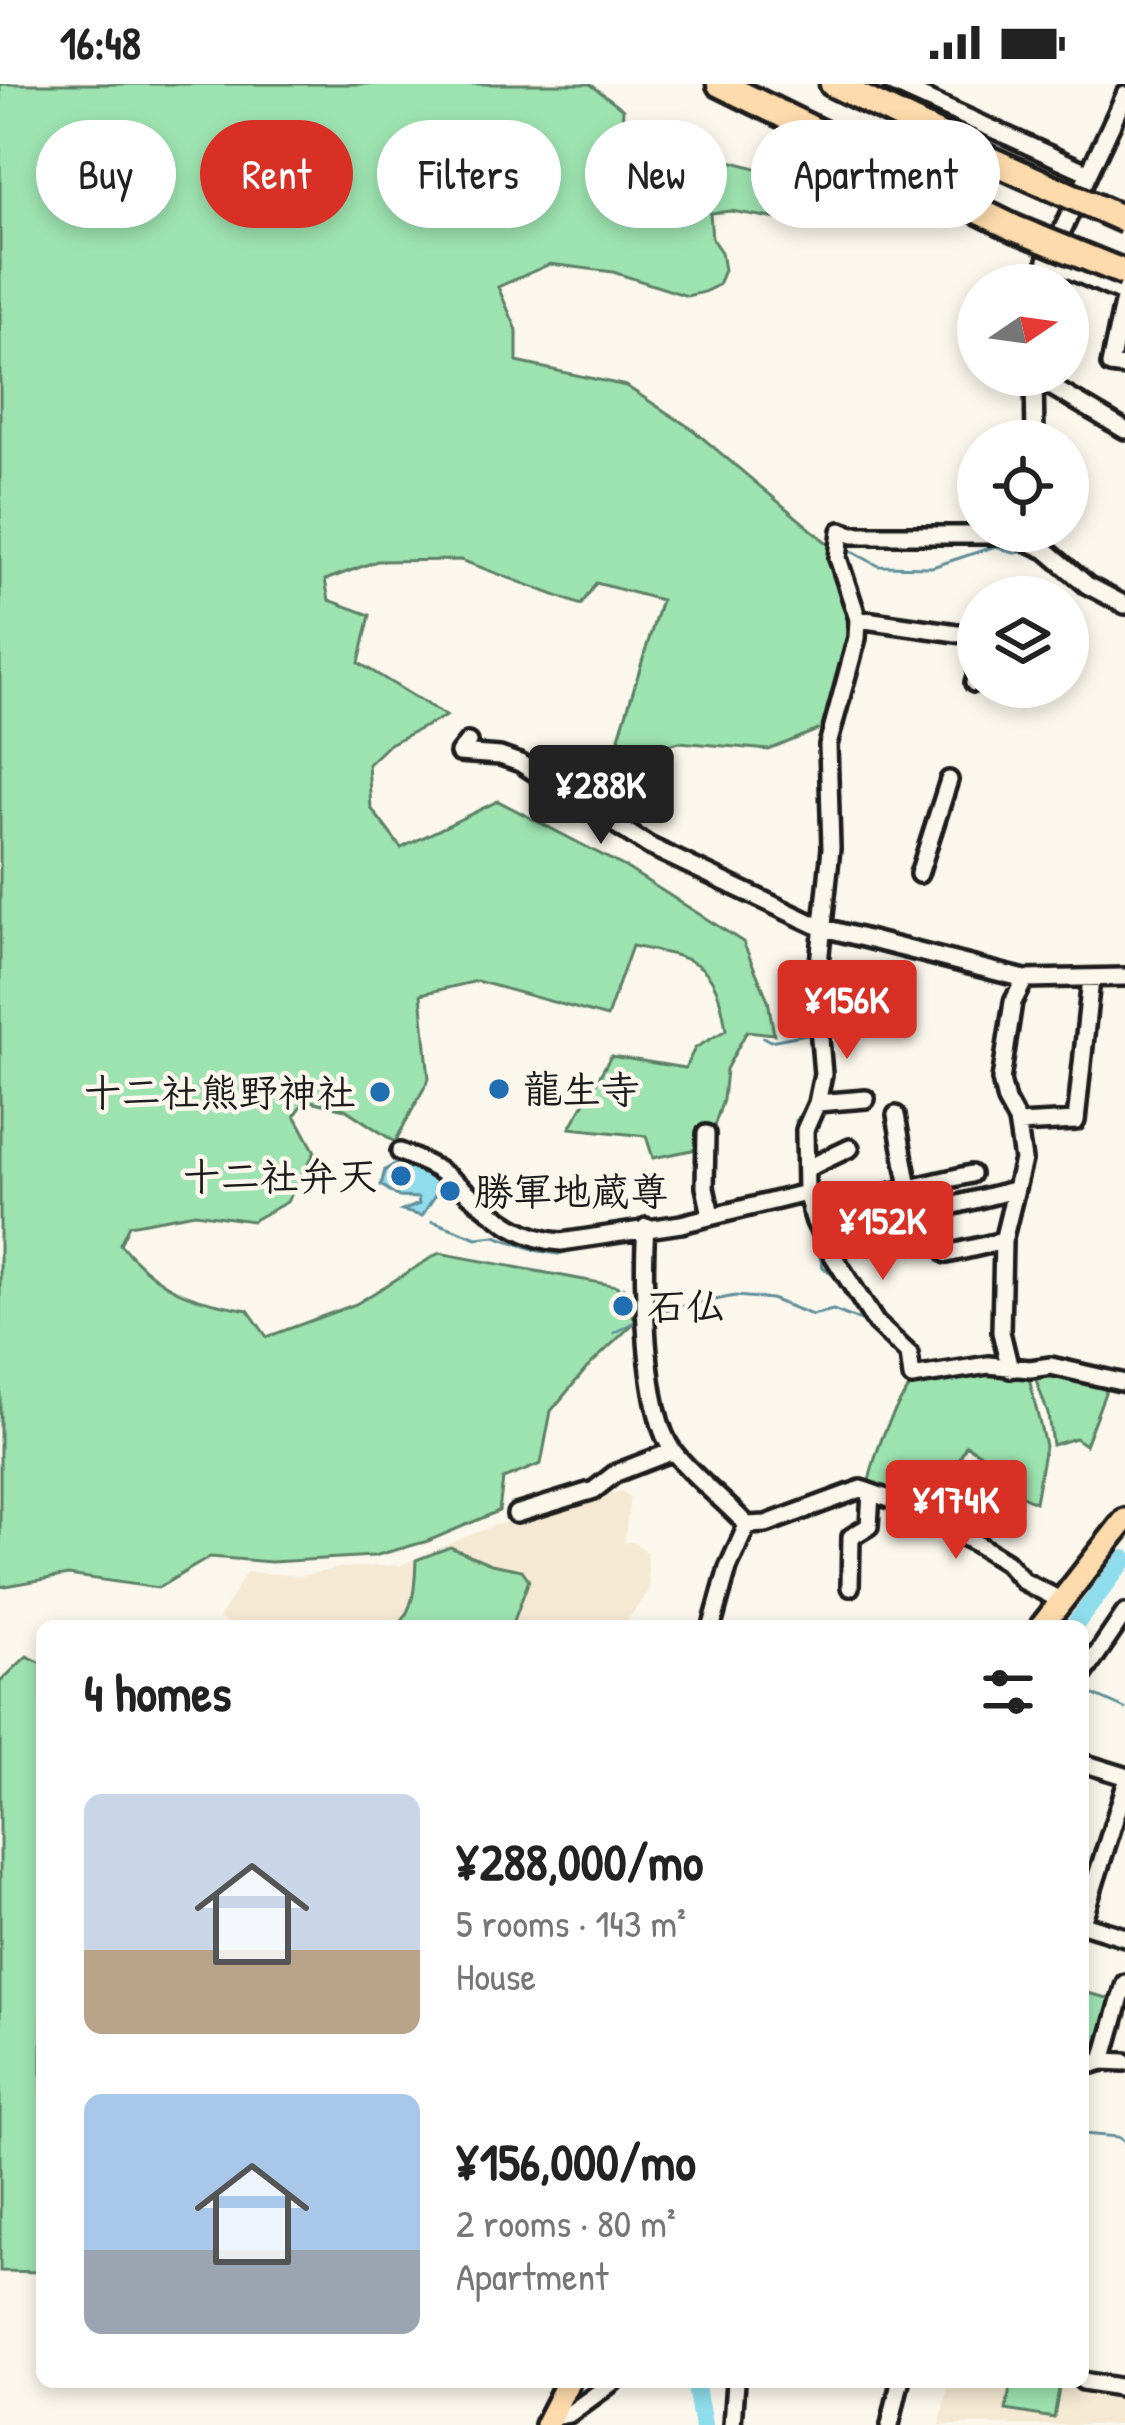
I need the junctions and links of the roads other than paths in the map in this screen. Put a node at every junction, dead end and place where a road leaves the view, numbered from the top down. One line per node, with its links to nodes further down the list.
1 (720, 84): 9 (highway, bridge)
2 (833, 84): 6 (highway, bridge)
3 (893, 84): 5 (street)
4 (1125, 94): 5 (street)
5 (1087, 172): 7 (street)
6 (1125, 220)
7 (1047, 260): 8 (street); 10 (street)
8 (1045, 264)
9 (1125, 273)
10 (1125, 294): 11 (street)
11 (1125, 368)
12 (1068, 396): 13 (street)
13 (1125, 430)
14 (957, 534): 17 (street)
15 (1048, 552): 16 (street)
16 (1125, 605)
17 (858, 619): 18 (street); 22 (street)
18 (957, 633)
19 (468, 742): 22 (street)
20 (949, 780): 21 (street)
21 (920, 874)
22 (820, 927): 24 (street); 27 (street)
23 (1125, 976): 25 (street)
24 (1025, 979): 25 (street); 29 (street)
25 (1090, 979): 29 (street)
26 (866, 1099): 27 (street)
27 (818, 1102): 33 (street)
28 (896, 1115): 36 (street)
29 (1018, 1124): 37 (street)
30 (706, 1134): 42 (street)
31 (850, 1148): 33 (street)
32 (400, 1152): 43 (street)
33 (806, 1169): 38 (street)
34 (971, 1174): 35 (street)
35 (941, 1181): 36 (street); 39 (street)
36 (909, 1188): 40 (street)
37 (1014, 1190): 39 (street); 44 (street)
38 (801, 1194): 40 (street); 42 (street)
39 (947, 1207): 41 (street)
40 (811, 1211): 46 (street)
41 (923, 1213)
42 (711, 1215): 43 (street)
43 (646, 1227): 48 (street)
44 (1003, 1241): 45 (street); 46 (street)
45 (947, 1254)
46 (1010, 1369): 47 (street)
47 (1125, 1383)
48 (673, 1451): 50 (street); 52 (street)
49 (871, 1493): 52 (street); 53 (street); 54 (street)
50 (516, 1514)
51 (1125, 1520): 54 (main road)
52 (747, 1525): 56 (street)
53 (850, 1587)
54 (1062, 1601): 57 (main road)
55 (1125, 1613): 58 (street)
56 (714, 1620)
57 (1047, 1620)
58 (1089, 1666)
59 (1089, 1764): 60 (street)
60 (1125, 1776)
61 (1125, 1786): 62 (street)
62 (1089, 1903)
63 (1089, 1924): 64 (street)
64 (1125, 1937)
65 (1125, 1983): 66 (street)
66 (1102, 2061): 67 (street); 68 (street)
67 (1125, 2062)
68 (1089, 2065)
69 (1089, 2382): 74 (street)
70 (565, 2388): 75 (main road)
71 (605, 2388): 75 (street)
72 (735, 2388): 76 (street)
73 (899, 2388): 77 (street)
74 (1125, 2388)
75 (548, 2421)
76 (732, 2425)
77 (890, 2425)

